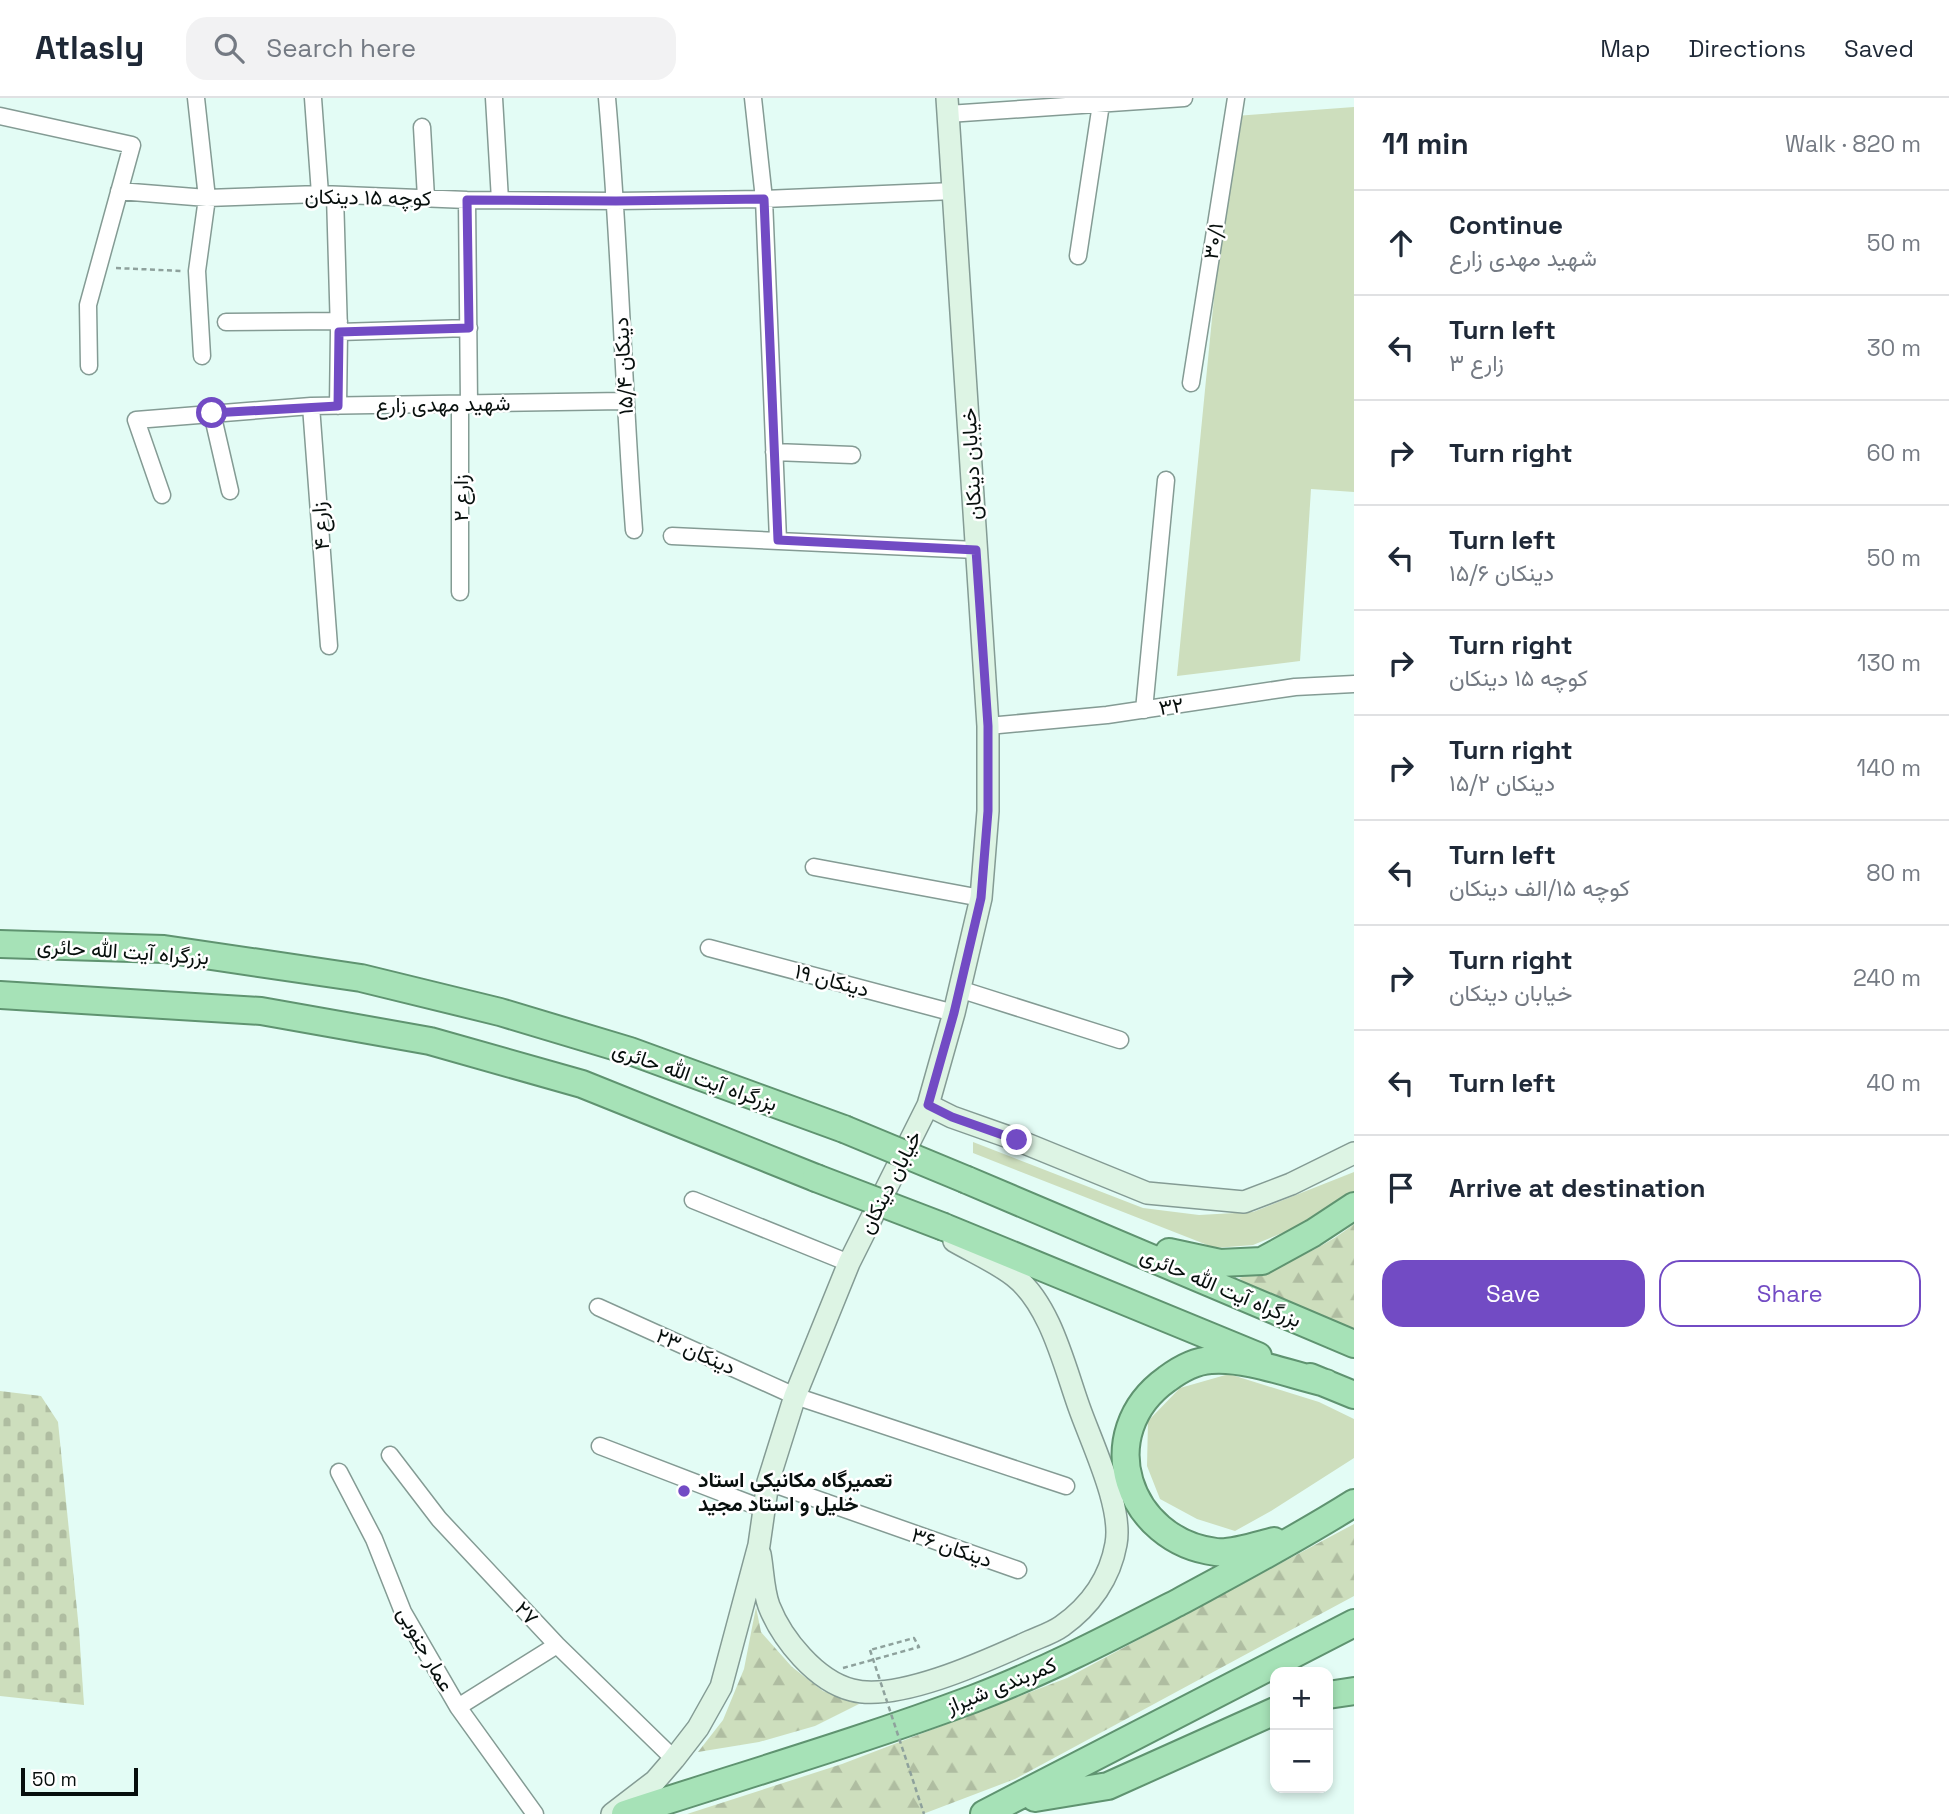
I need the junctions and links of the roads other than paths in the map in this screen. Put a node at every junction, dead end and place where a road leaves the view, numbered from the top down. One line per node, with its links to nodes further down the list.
1 (196, 98): 15 (street)
2 (313, 98): 14 (street)
3 (494, 98): 19 (street)
4 (607, 98): 20 (street, ۱۵/۴ دینکان)
5 (753, 98): 17 (street)
6 (1184, 98): 8 (street)
7 (1236, 98): 27 (street, ۳۰/۱)
8 (1101, 104): 9 (street); 21 (street)
9 (947, 106): 13 (main road, خیابان دینکان)
10 (0, 116): 12 (street)
11 (422, 127): 16 (street)
12 (119, 191): 15 (street, کوچه ۱۵ دینکان); 26 (street)
13 (954, 191): 17 (street, کوچه ۱۵ دینکان); 41 (main road, خیابان دینکان)
14 (327, 195): 15 (street, کوچه ۱۵ دینکان); 16 (street, کوچه ۱۵ دینکان); 23 (street)
15 (207, 198): 25 (street)
16 (426, 198): 18 (street, کوچه ۱۵ دینکان)
17 (764, 199): 20 (street, کوچه ۱۵ دینکان); 33 (street)
18 (467, 200): 19 (street, کوچه ۱۵ دینکان); 24 (street, ۲ زارع)
19 (500, 200): 20 (street, کوچه ۱۵ دینکان)
20 (616, 201): 28 (street, ۱۵/۴ دینکان)
21 (1077, 256)
22 (226, 322): 23 (street)
23 (339, 327): 24 (street); 30 (street)
24 (469, 328): 29 (street, ۲ زارع)
25 (202, 356)
26 (89, 366)
27 (1191, 383)
28 (625, 401): 29 (street, شهید مهدی زارع); 38 (street, ۱۵/۴ دینکان)
29 (465, 404): 30 (street, شهید مهدی زارع); 42 (street, ۲ زارع)
30 (338, 406): 31 (street, شهید مهدی زارع)
31 (311, 407): 32 (street, شهید مهدی زارع); 43 (street, ۴ زارع)
32 (212, 413): 36 (street); 37 (street, شهید مهدی زارع)
33 (774, 452): 34 (street); 40 (street)
34 (852, 455)
35 (1166, 480): 45 (street)
36 (230, 491)
37 (162, 495)
38 (634, 530)
39 (672, 537): 40 (street)
40 (778, 540): 41 (street)
41 (976, 550): 46 (main road, خیابان دینکان)
42 (460, 592)
43 (329, 646)
44 (1354, 684): 45 (street, ۳۲)
45 (1144, 710): 46 (street, ۳۲)
46 (988, 726): 48 (main road, خیابان دینکان)
47 (814, 867): 48 (street)
48 (981, 898): 51 (main road, خیابان دینکان)
49 (0, 944): 60 (highway, بزرگراه آیت الله حائری, bridge)
50 (709, 948): 53 (street, ۱۹ دینکان)
51 (959, 989): 53 (main road, خیابان دینکان); 54 (street)
52 (0, 995): 58 (highway, bridge)
53 (954, 1013): 55 (main road, خیابان دینکان)
54 (1120, 1040)
55 (928, 1105): 56 (main road); 61 (main road, خیابان دینکان)
56 (1354, 1153)
57 (693, 1200): 61 (street)
58 (893, 1206): 64 (highway, bridge); 75 (main road)
59 (1354, 1206): 60 (highway)
60 (1109, 1239): 63 (highway, بزرگراه آیت الله حائری)
61 (849, 1264): 66 (main road, خیابان دینکان)
62 (598, 1307): 66 (street, ۲۳ دینکان)
63 (1354, 1344)
64 (1326, 1383): 65 (highway); 74 (highway)
65 (1354, 1395)
66 (795, 1396): 70 (main road, خیابان دینکان); 71 (street, ۲۳ دینکان)
67 (600, 1446): 73 (street)
68 (390, 1455): 78 (street, ۲۷)
69 (340, 1472): 81 (street, عمار جنوبی)
70 (768, 1482): 73 (main road, خیابان دینکان); 76 (street, ۳۶ دینکان)
71 (1066, 1486)
72 (1354, 1503): 74 (highway, کمربندی شیراز)
73 (764, 1509): 75 (main road, خیابان دینکان)
74 (1303, 1535): 87 (highway, کمربندی شیراز)
75 (759, 1545): 83 (main road)
76 (1018, 1570)
77 (1354, 1623): 84 (highway)
78 (557, 1645): 81 (street); 83 (street, ۲۷)
79 (1354, 1691): 80 (highway)
80 (1333, 1694)
81 (458, 1707): 85 (street, عمار جنوبی)
82 (1270, 1713): 84 (highway)
83 (674, 1759): 86 (main road)
84 (1013, 1801): 88 (highway)
85 (535, 1814)
86 (612, 1814)
87 (625, 1814)
88 (984, 1814)

